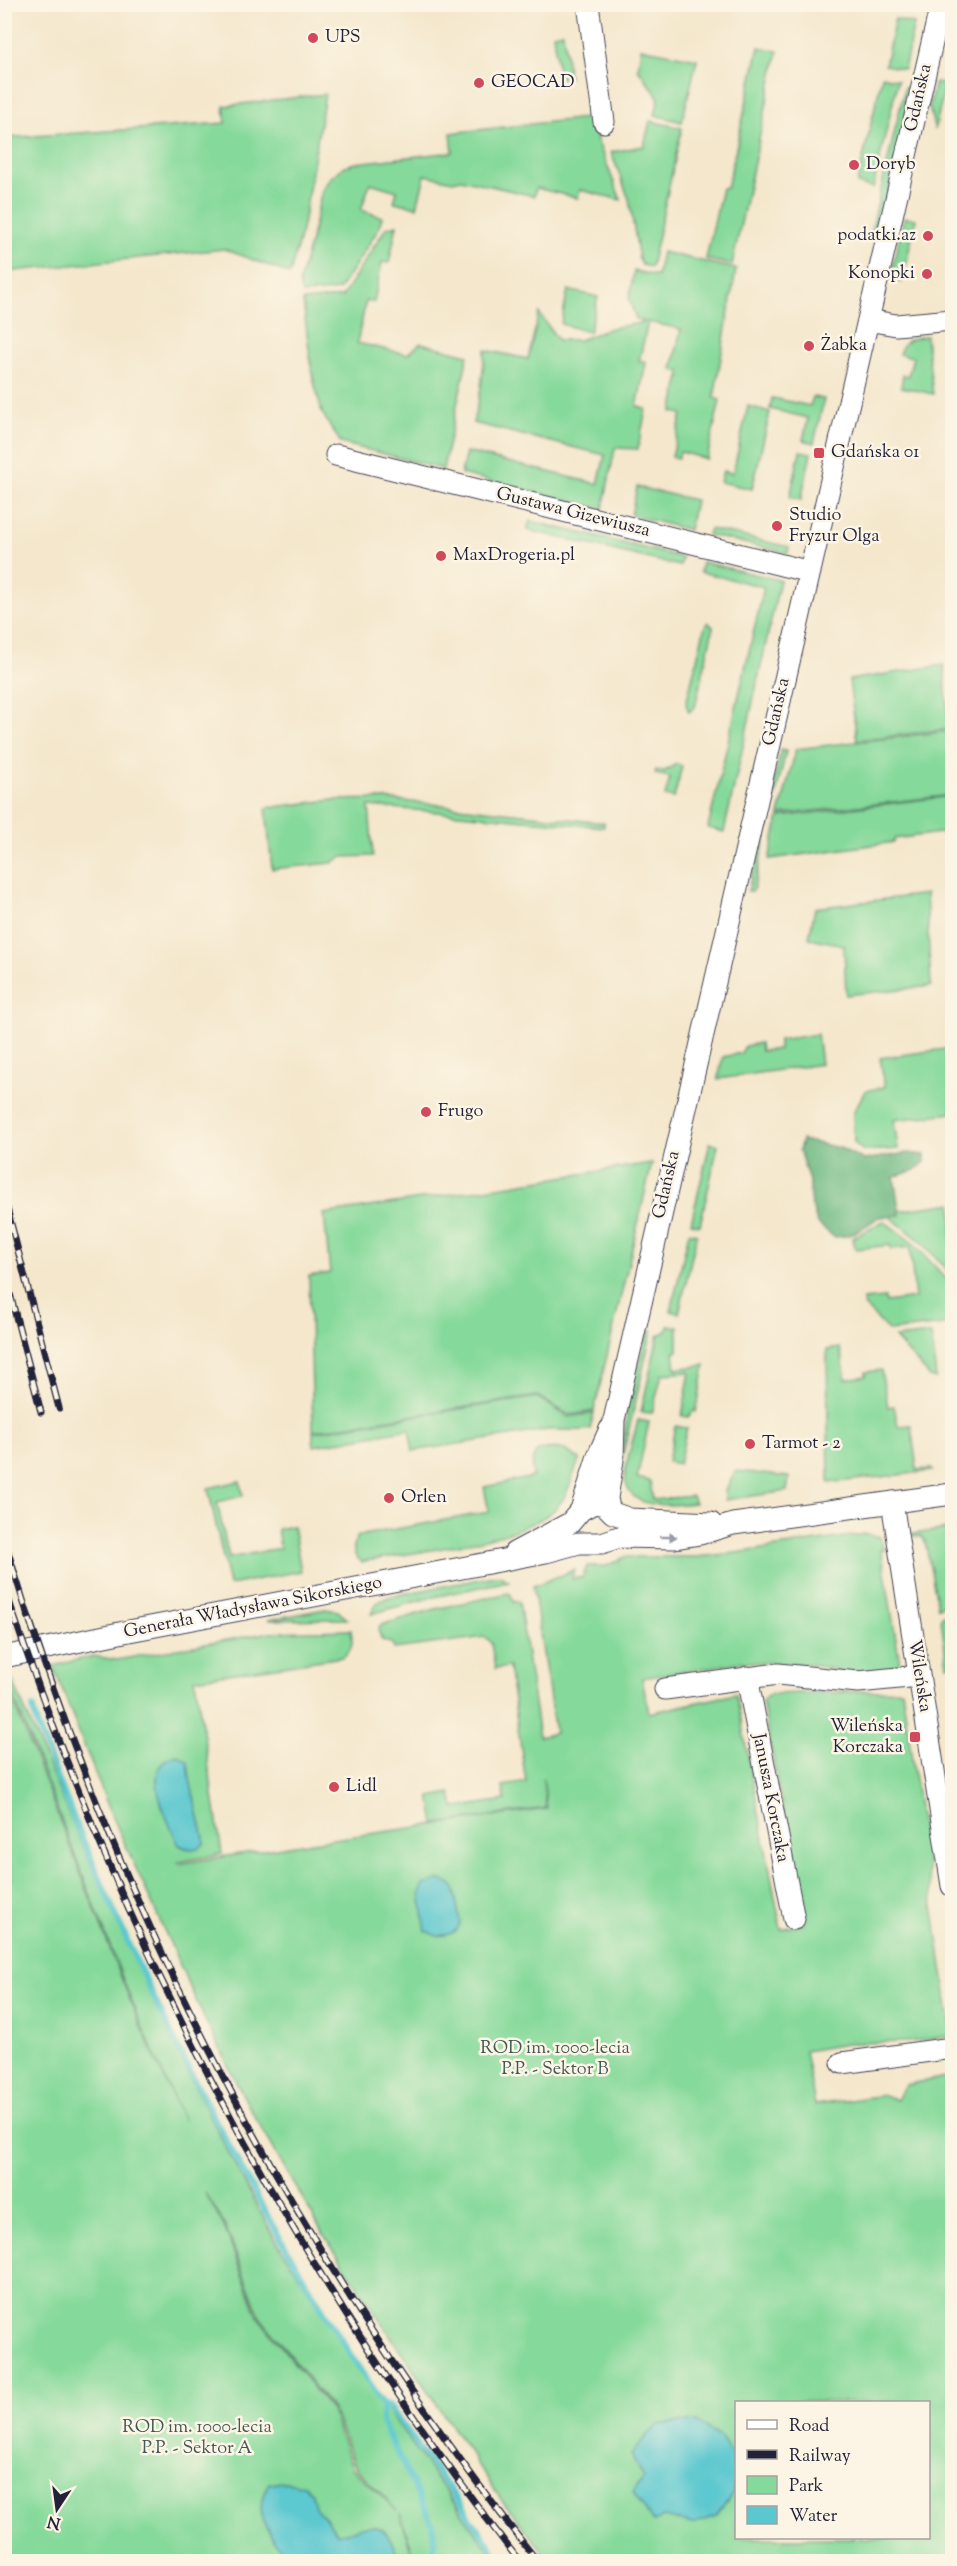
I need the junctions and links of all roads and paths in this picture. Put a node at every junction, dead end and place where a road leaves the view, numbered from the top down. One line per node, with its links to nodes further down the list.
1 (588, 4): 3 (street)
2 (941, 4): 4 (street, Gdańska)
3 (603, 122)
4 (868, 320): 5 (street); 7 (street, Gdańska)
5 (952, 320)
6 (336, 455): 7 (street, Gustawa Gizewiusza)
7 (810, 572): 8 (street, Gdańska)
8 (614, 1420): 11 (street, Gdańska); 12 (street, Gdańska)
9 (952, 1494): 10 (street, Generała Władysława Sikorskiego)
10 (892, 1502): 13 (street, Generała Władysława Sikorskiego); 18 (street, Wileńska)
11 (611, 1510): 12 (street, Generała Władysława Sikorskiego); 13 (street, Generała Władysława Sikorskiego); 14 (street)
12 (578, 1514): 15 (street); 16 (street, Generała Władysława Sikorskiego)
13 (733, 1524): 14 (street, Generała Władysława Sikorskiego, one-way to 13)
14 (610, 1539): 15 (street, Generała Władysława Sikorskiego)
15 (588, 1543): 16 (street, Generała Władysława Sikorskiego)
16 (502, 1559): 17 (street, Generała Władysława Sikorskiego)
17 (4, 1657)
18 (920, 1676): 19 (street); 21 (street, Wileńska)
19 (747, 1677): 20 (street); 22 (street, Janusza Korczaka)
20 (664, 1689)
21 (952, 1886)
22 (794, 1919)
23 (952, 2048): 24 (street)
24 (842, 2063)

